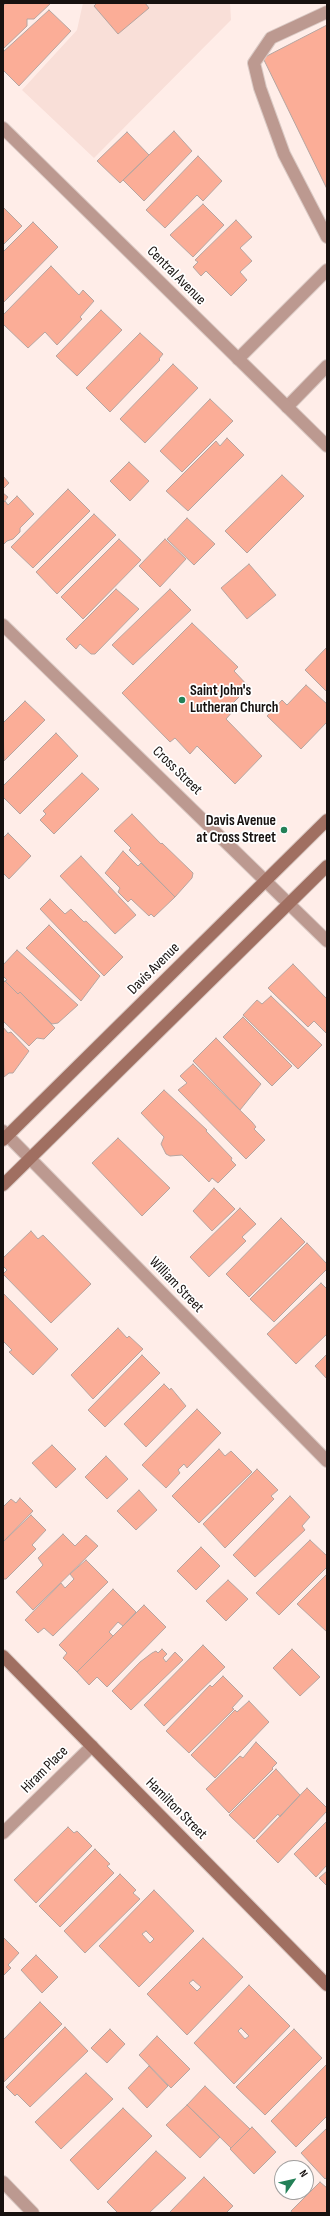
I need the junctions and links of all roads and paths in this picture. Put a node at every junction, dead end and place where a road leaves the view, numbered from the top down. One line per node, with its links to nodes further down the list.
1 (327, 12): 3 (street)
2 (3, 128): 5 (street, Central Avenue)
3 (327, 237)
4 (327, 270): 5 (street)
5 (238, 359): 7 (street, Central Avenue)
6 (327, 366): 7 (street)
7 (287, 406): 8 (street, Central Avenue)
8 (327, 446)
9 (3, 625): 12 (street, Cross Street)
10 (327, 820): 12 (street, Davis Avenue)
11 (327, 866): 13 (street)
12 (266, 880): 13 (street, Cross Street); 15 (street, Davis Avenue)
13 (289, 903): 14 (street, Cross Street); 16 (street)
14 (327, 941)
15 (4, 1136): 16 (street, William Street)
16 (30, 1159): 17 (street); 18 (street, William Street)
17 (3, 1185)
18 (327, 1461)
19 (3, 1656): 20 (street, Hamilton Street)
20 (92, 1746): 21 (street, Hiram Place); 22 (street, Hamilton Street)
21 (3, 1833)
22 (327, 1985)
23 (3, 2182): 24 (street)
24 (34, 2213)

